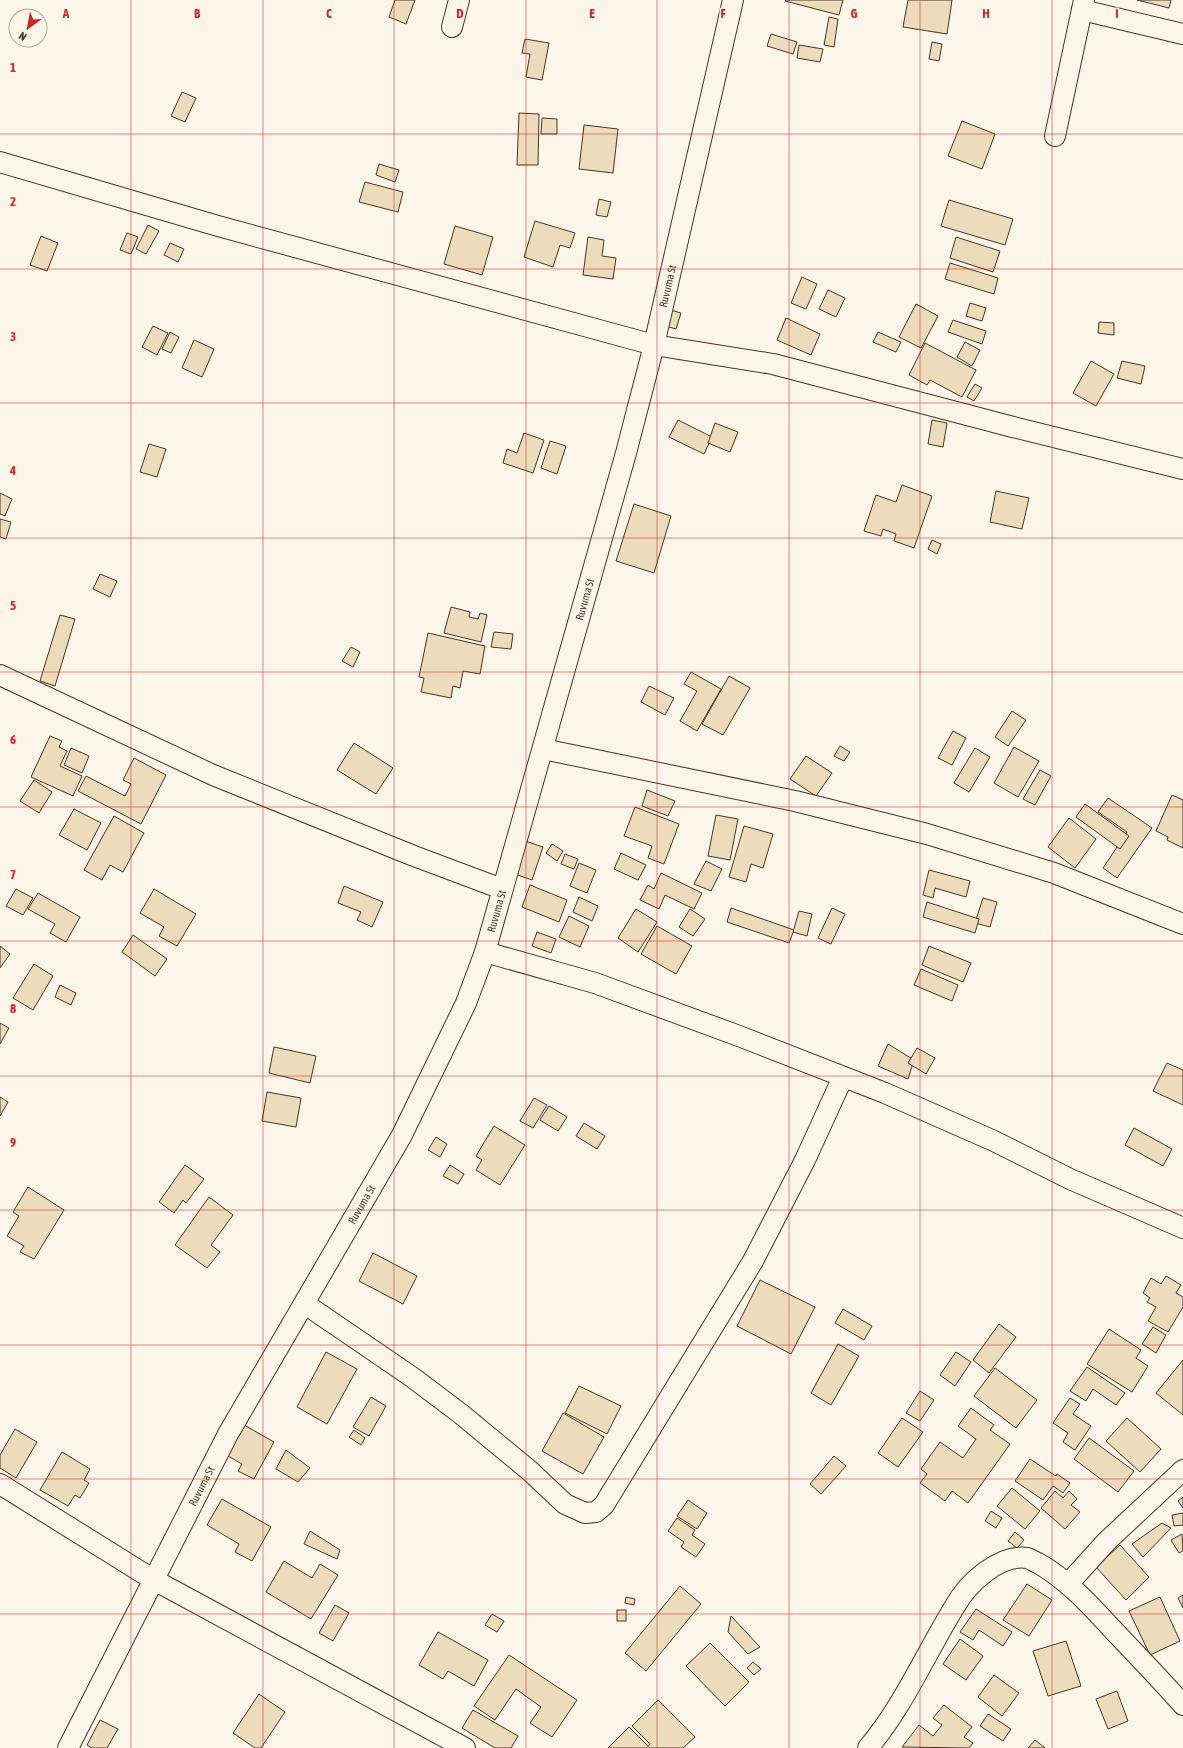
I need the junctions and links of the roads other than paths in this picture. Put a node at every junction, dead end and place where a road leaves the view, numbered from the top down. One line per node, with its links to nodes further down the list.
1 (459, 0): 4 (street)
2 (733, 0): 8 (street, Ruvuma St)
3 (1083, 5): 5 (street); 6 (street)
4 (452, 27)
5 (1183, 34)
6 (1055, 136)
7 (0, 162): 8 (street)
8 (654, 345): 9 (street); 11 (street, Ruvuma St)
9 (1183, 469)
10 (0, 675): 12 (street)
11 (543, 749): 12 (street, Ruvuma St); 13 (street)
12 (502, 889): 14 (street, Ruvuma St)
13 (1183, 924)
14 (485, 952): 15 (street); 17 (street, Ruvuma St)
15 (844, 1077): 16 (street); 17 (street)
16 (1183, 1228)
17 (305, 1304): 20 (street, Ruvuma St)
18 (1183, 1470): 21 (street)
19 (0, 1484): 20 (street)
20 (154, 1580): 23 (street, Ruvuma St); 24 (street)
21 (1068, 1584): 22 (street); 25 (street)
22 (1183, 1705)
23 (68, 1748)
24 (465, 1748)
25 (868, 1748)

